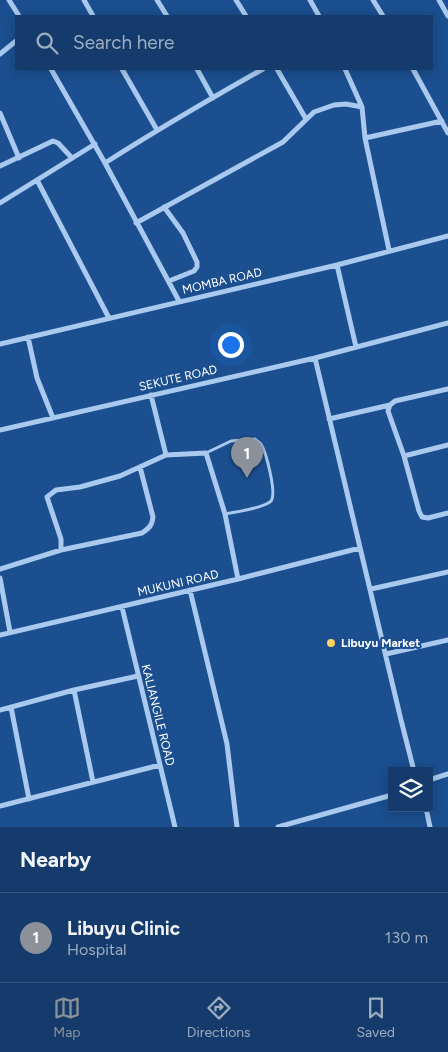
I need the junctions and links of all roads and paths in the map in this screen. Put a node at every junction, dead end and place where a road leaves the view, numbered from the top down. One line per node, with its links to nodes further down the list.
1 (9, 0): 9 (street)
2 (84, 0): 10 (street)
3 (157, 0): 11 (street)
4 (236, 0): 12 (street)
5 (319, 0): 8 (street)
6 (372, 0): 14 (street)
7 (439, 0): 15 (street)
8 (311, 2): 13 (street)
9 (18, 15)
10 (92, 15)
11 (166, 15)
12 (245, 15)
13 (318, 15)
14 (381, 15)
15 (448, 16)
16 (15, 42): 17 (street)
17 (0, 54)
18 (52, 70): 35 (street)
19 (123, 70): 32 (street)
20 (198, 70): 25 (street)
21 (261, 70): 25 (street)
22 (278, 70): 28 (street)
23 (345, 70): 26 (street)
24 (414, 70): 29 (street)
25 (213, 98): 32 (street)
26 (362, 107): 28 (street); 34 (street)
27 (0, 112): 30 (street)
28 (306, 119): 42 (street)
29 (442, 121): 33 (street); 34 (street)
30 (6, 124): 31 (street); 36 (street)
31 (0, 127)
32 (157, 130): 38 (street)
33 (448, 133)
34 (365, 138): 45 (street)
35 (95, 144): 37 (street); 38 (street)
36 (19, 158): 37 (street); 39 (street)
37 (72, 158): 40 (street)
38 (105, 163): 43 (street)
39 (0, 166)
40 (37, 180): 41 (street); 49 (street)
41 (0, 203)
42 (164, 208): 43 (street); 47 (street)
43 (136, 223): 47 (street)
44 (448, 236): 45 (street, MOMBA ROAD)
45 (389, 250): 46 (street, MOMBA ROAD)
46 (337, 264): 48 (street, MOMBA ROAD); 53 (street)
47 (170, 281): 48 (street)
48 (179, 301): 49 (street, MOMBA ROAD)
49 (109, 318): 51 (street, MOMBA ROAD)
50 (448, 323): 53 (street, SEKUTE ROAD)
51 (28, 337): 52 (street, MOMBA ROAD); 58 (street)
52 (0, 344)
53 (356, 347): 54 (street, SEKUTE ROAD)
54 (315, 358): 56 (street, SEKUTE ROAD); 59 (street)
55 (448, 389): 57 (street)
56 (151, 395): 58 (street, SEKUTE ROAD); 63 (street)
57 (390, 405): 59 (street); 64 (street)
58 (53, 418): 60 (street, SEKUTE ROAD)
59 (329, 419): 68 (street)
60 (0, 430)
61 (448, 445): 64 (street)
62 (206, 453): 63 (street); 67 (street); 67 (lane)
63 (166, 455): 65 (street)
64 (404, 456): 66 (street)
65 (140, 466): 69 (street); 69 (street)
66 (448, 513)
67 (225, 514): 73 (street)
68 (360, 548): 73 (street, MUKUNI ROAD); 74 (street)
69 (61, 550): 70 (street)
70 (0, 569)
71 (448, 572): 74 (street)
72 (0, 578): 77 (street)
73 (238, 579): 75 (street, MUKUNI ROAD)
74 (371, 589): 80 (street)
75 (190, 590): 76 (street, MUKUNI ROAD); 95 (street)
76 (122, 607): 77 (street, MUKUNI ROAD); 81 (street, KALIANGILE ROAD)
77 (10, 632): 78 (street, MUKUNI ROAD)
78 (0, 635)
79 (448, 640): 80 (street)
80 (386, 654): 86 (street)
81 (138, 676): 82 (street); 85 (street, KALIANGILE ROAD)
82 (74, 690): 83 (street); 89 (street)
83 (11, 707): 84 (street); 91 (street)
84 (0, 710)
85 (160, 765): 89 (street); 94 (street, KALIANGILE ROAD)
86 (413, 767)
87 (448, 774): 88 (street)
88 (433, 779)
89 (94, 782): 91 (street)
90 (388, 796): 96 (street)
91 (29, 799): 92 (street)
92 (0, 806)
93 (427, 812): 97 (street)
94 (175, 827)
95 (236, 827)
96 (278, 827)
97 (430, 827)

